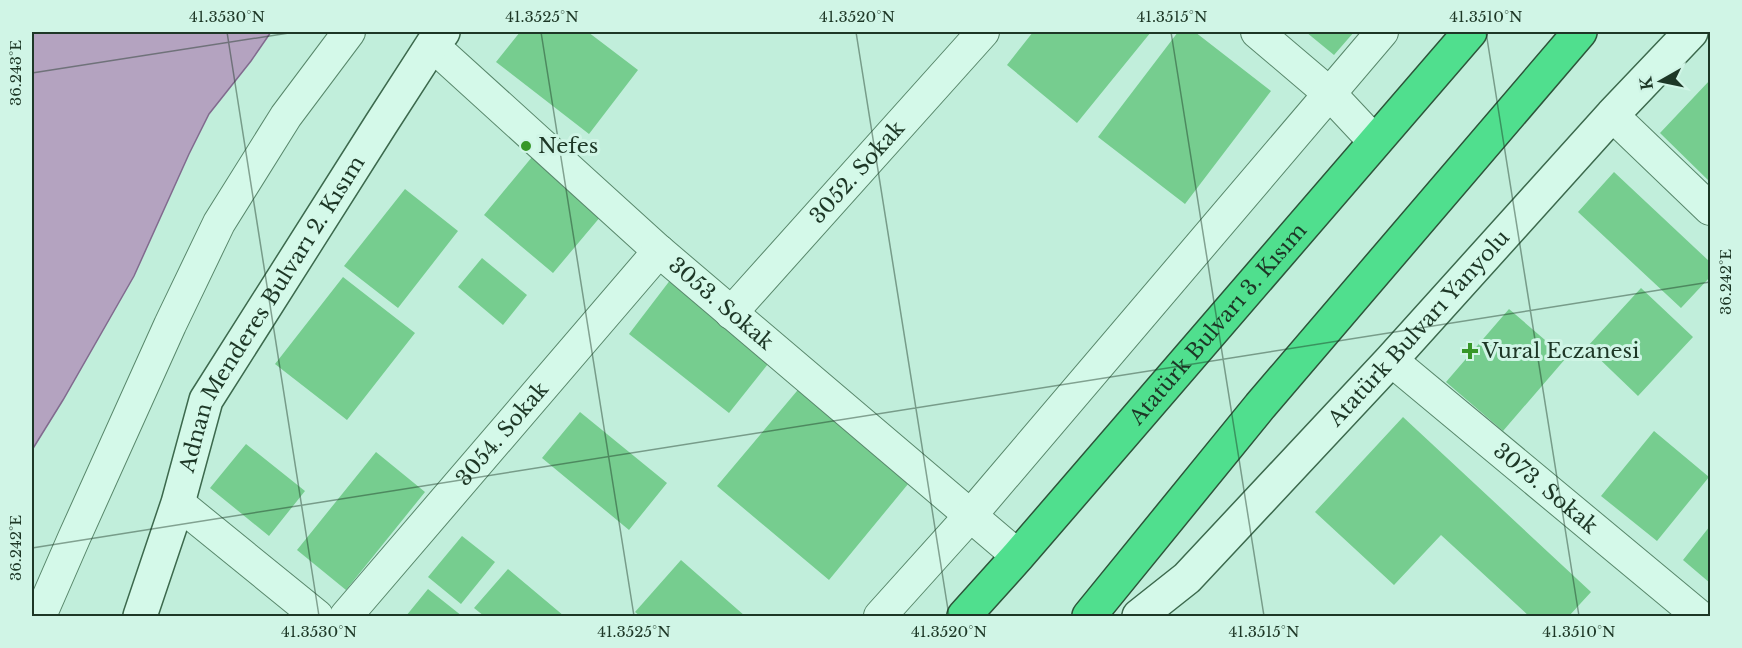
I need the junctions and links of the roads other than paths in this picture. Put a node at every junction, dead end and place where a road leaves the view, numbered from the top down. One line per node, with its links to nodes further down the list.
1 (349, 32): 19 (street)
2 (983, 32): 14 (street, 3052. Sokak)
3 (1257, 32): 9 (street)
4 (1382, 32): 9 (street)
5 (1470, 32): 11 (highway, Atatürk Bulvarı 3. Kısım)
6 (1580, 32): 25 (highway)
7 (1691, 32): 10 (main road, Atatürk Bulvarı Yanyolu)
8 (438, 38): 13 (street, 3053. Sokak); 16 (main road, Adnan Menderes Bulvarı 2. Kısım)
9 (1330, 94): 11 (street); 17 (street)
10 (1612, 115): 12 (street); 15 (main road, Atatürk Bulvarı Yanyolu)
11 (1375, 142): 18 (highway, Atatürk Bulvarı 3. Kısım)
12 (1710, 209)
13 (659, 251): 14 (street, 3053. Sokak); 22 (street, 3054. Sokak)
14 (732, 313): 17 (street, 3053. Sokak)
15 (1391, 360): 26 (main road, Atatürk Bulvarı Yanyolu); 27 (street, 3073. Sokak)
16 (178, 503): 20 (main road, Adnan Menderes Bulvarı 2. Kısım); 21 (street)
17 (970, 516): 18 (street, 3053. Sokak); 23 (street)
18 (1018, 556): 24 (highway, Atatürk Bulvarı 3. Kısım)
19 (40, 616)
20 (140, 616)
21 (317, 616)
22 (346, 616)
23 (880, 616)
24 (964, 616)
25 (1089, 616)
26 (1138, 616)
27 (1699, 616)

